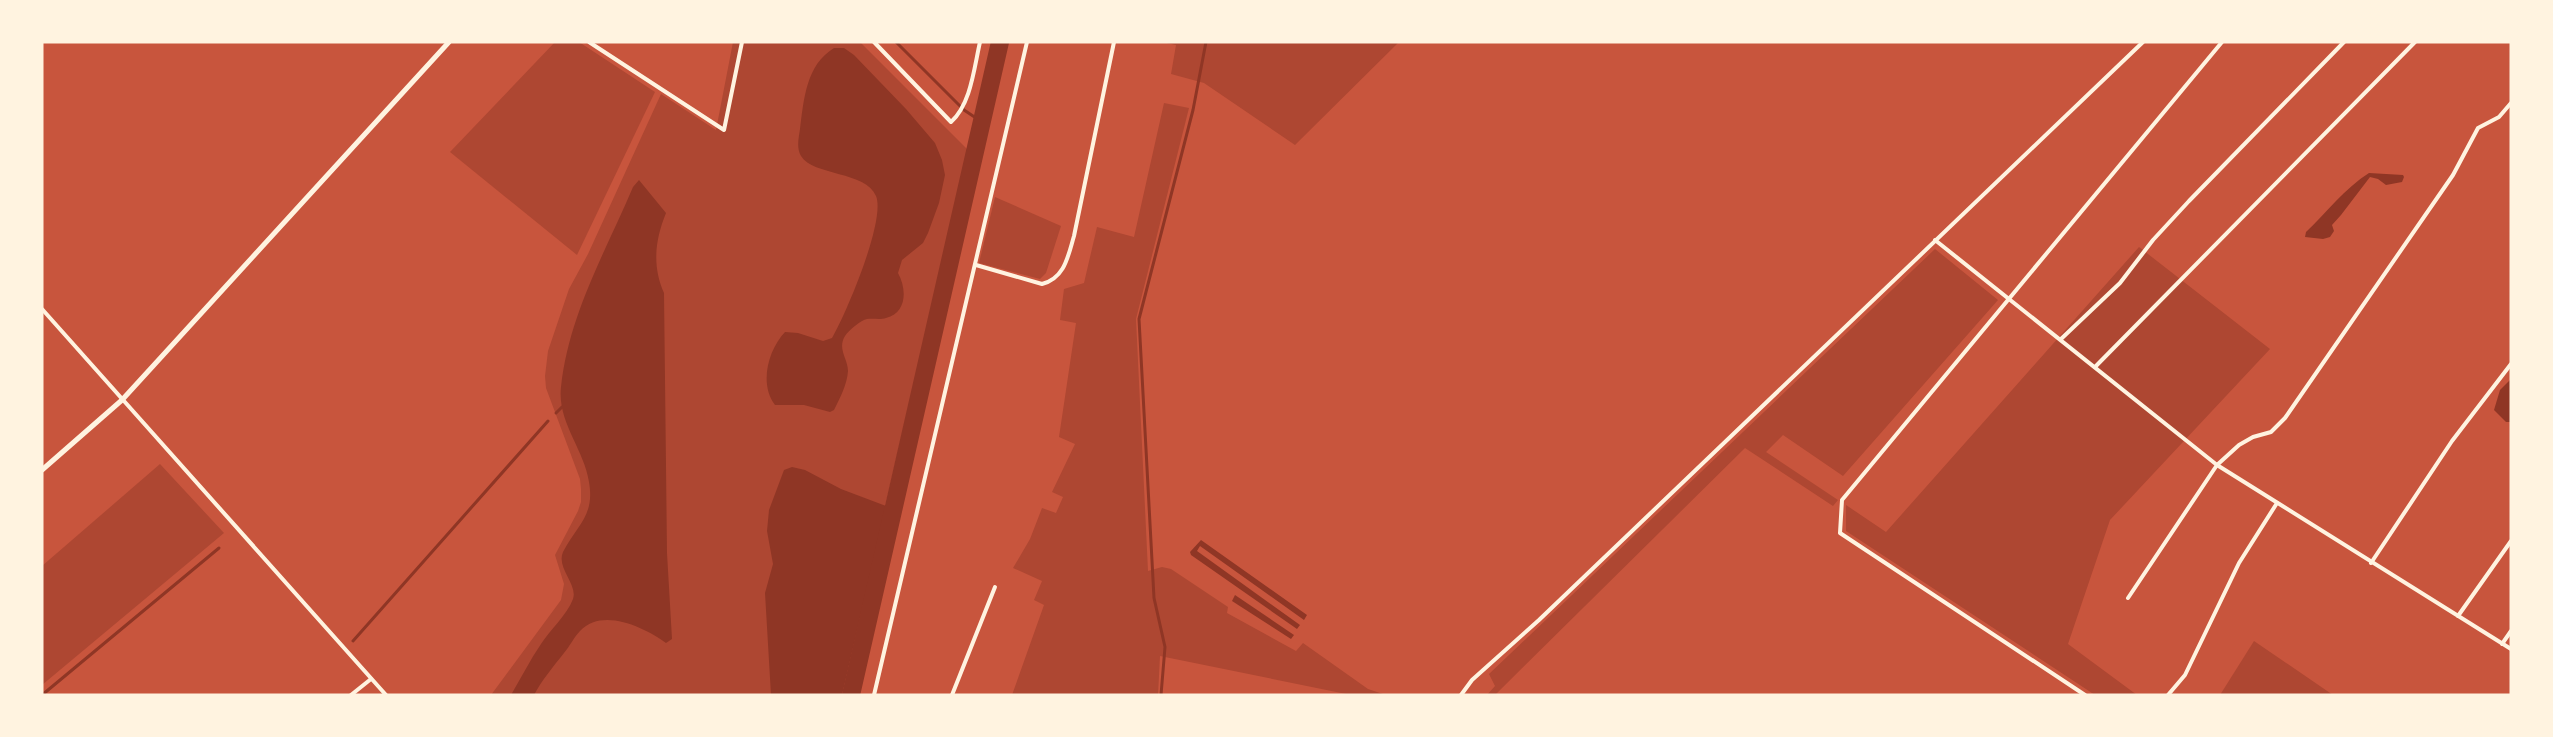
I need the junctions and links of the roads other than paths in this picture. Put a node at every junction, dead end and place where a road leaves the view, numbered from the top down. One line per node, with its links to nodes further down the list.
1 (449, 42): 20 (street)
2 (589, 42): 3 (street)
3 (742, 42)
4 (874, 42): 5 (street)
5 (981, 42)
6 (1027, 42): 14 (street)
7 (1114, 42): 14 (street)
8 (2143, 42): 13 (street)
9 (2222, 42): 15 (street)
10 (2344, 42): 17 (street)
11 (2415, 42): 19 (street)
12 (2511, 103): 21 (street)
13 (1935, 240): 15 (street); 37 (street)
14 (976, 265): 35 (street)
15 (2009, 298): 17 (street); 38 (street)
16 (42, 309): 20 (street)
17 (2061, 339): 19 (street)
18 (2511, 364): 25 (street)
19 (2095, 367): 21 (street)
20 (122, 400): 22 (street); 32 (street)
21 (2217, 465): 23 (street); 27 (street)
22 (42, 470)
23 (2277, 503): 25 (street); 39 (street)
24 (2511, 541): 28 (street)
25 (2371, 563): 28 (street)
26 (995, 587): 36 (street)
27 (2128, 598)
28 (2458, 616): 30 (street)
29 (2511, 631): 30 (street)
30 (2502, 644): 31 (street)
31 (2511, 649)
32 (371, 678): 33 (street); 34 (street)
33 (351, 695)
34 (386, 695)
35 (874, 695)
36 (952, 695)
37 (1461, 695)
38 (2085, 695)
39 (2168, 695)

